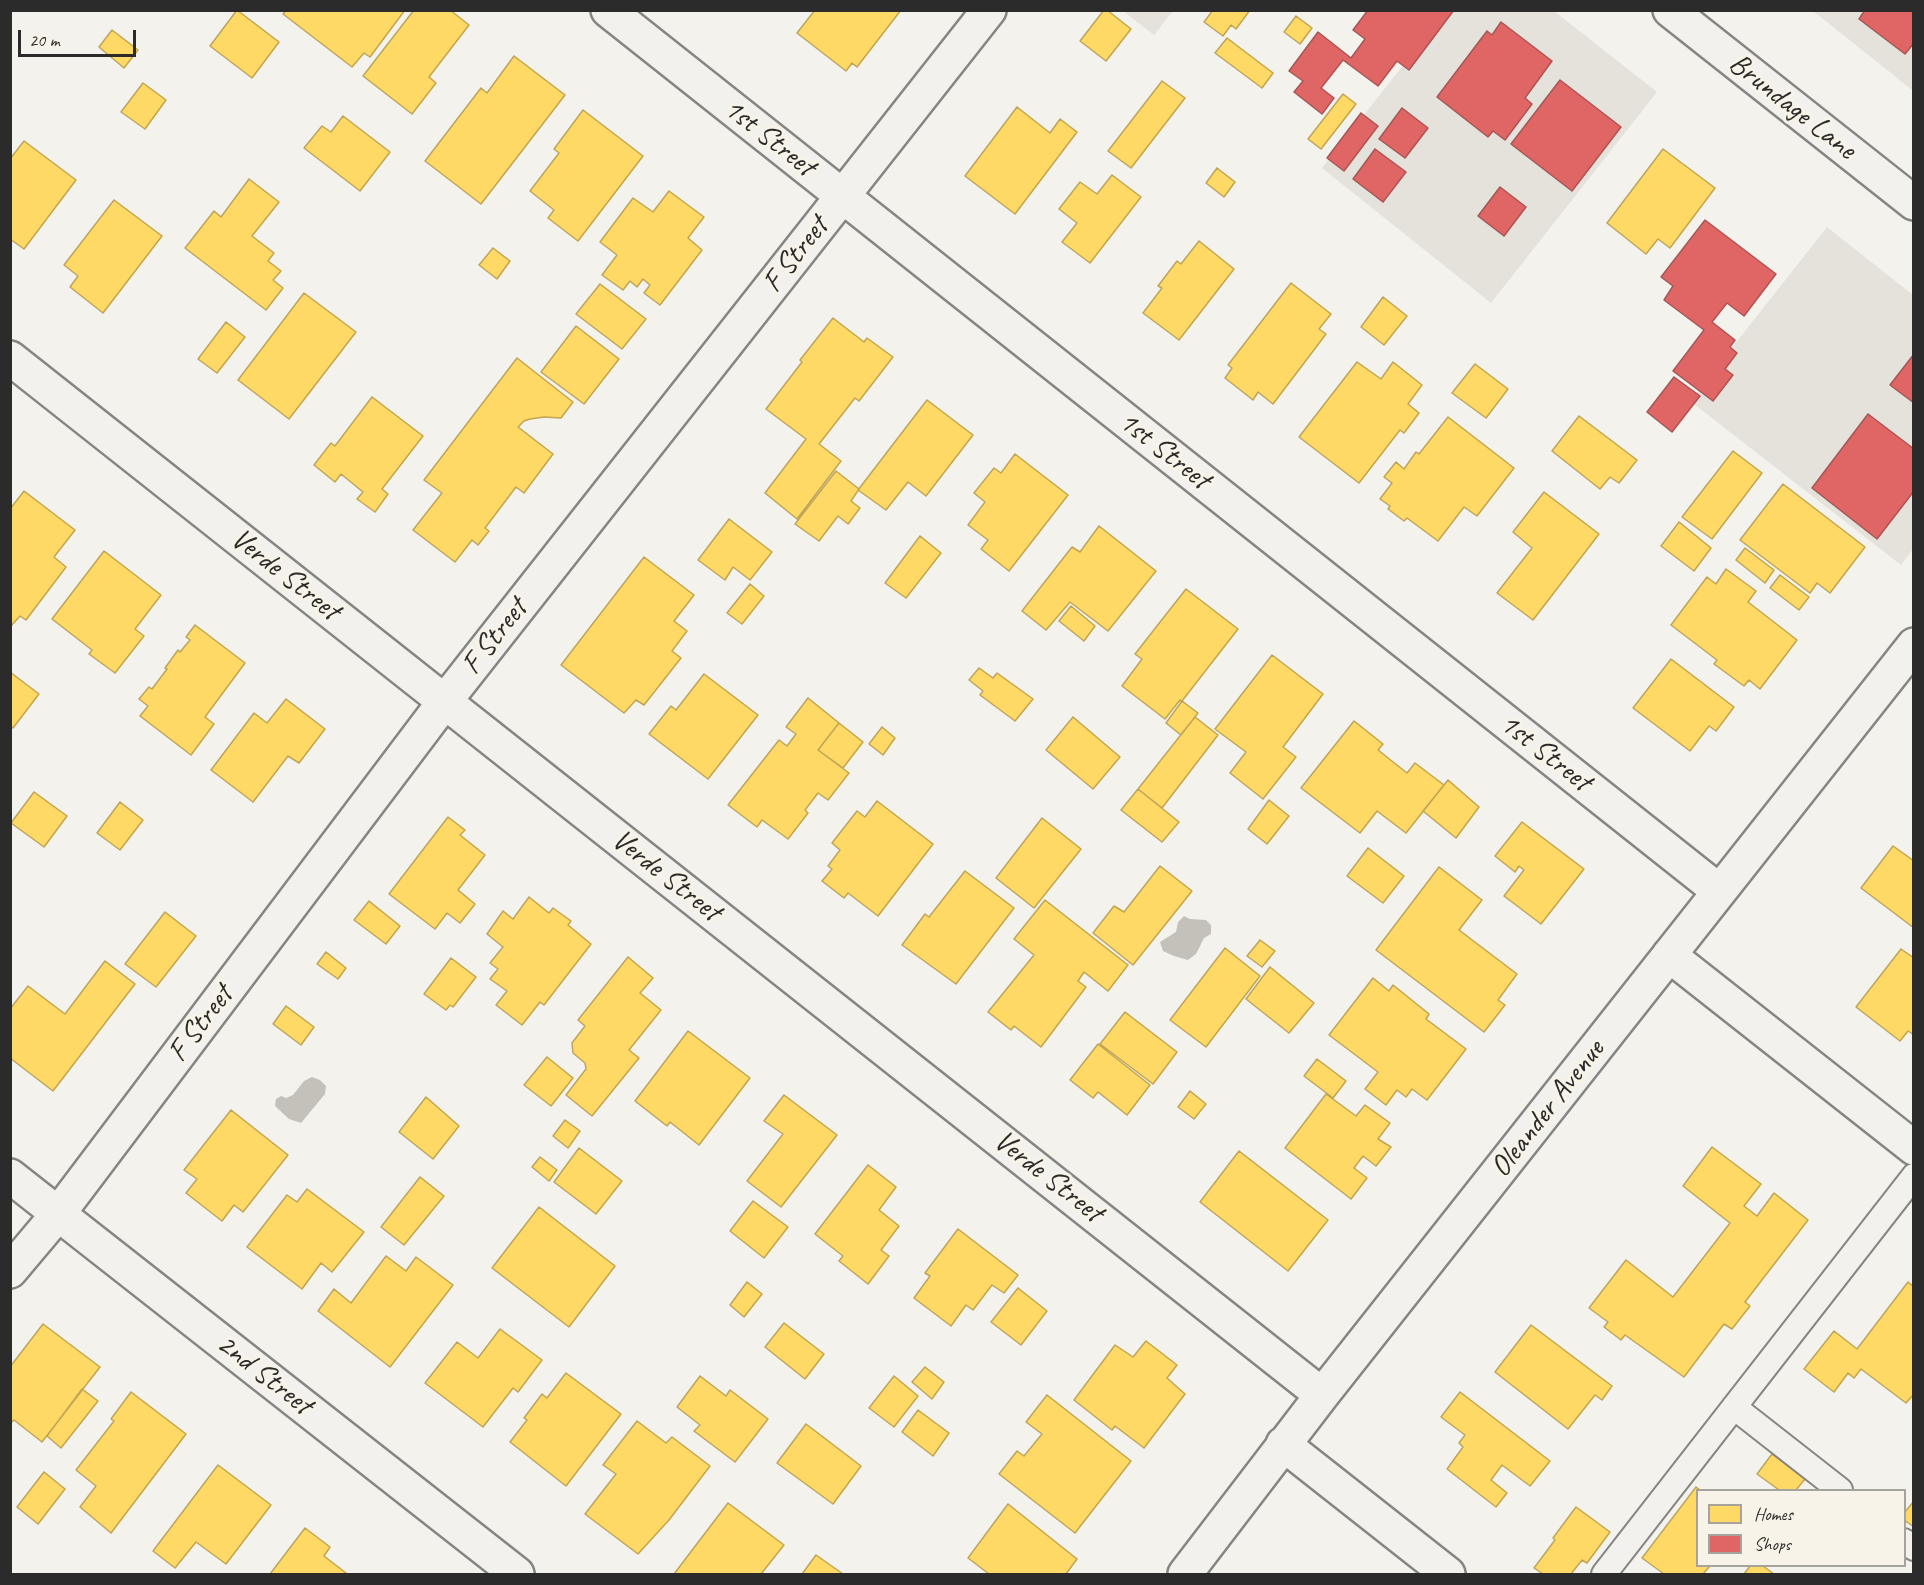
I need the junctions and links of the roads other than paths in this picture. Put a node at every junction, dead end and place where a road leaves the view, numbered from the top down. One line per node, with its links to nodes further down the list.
1 (608, 10): 4 (street, 1st Street)
2 (990, 10): 4 (street, F Street)
3 (1670, 10): 5 (street, Brundage Lane)
4 (843, 197): 8 (street, F Street); 9 (street, 1st Street)
5 (1914, 203)
6 (10, 358): 8 (street, Verde Street)
7 (1914, 645): 9 (street, Oleander Avenue)
8 (445, 701): 14 (street, F Street); 16 (street, Verde Street)
9 (1719, 891): 10 (street, Oleander Avenue)
10 (1669, 955): 11 (street); 16 (street, Oleander Avenue)
11 (1914, 1148)
12 (10, 1176): 14 (street, 2nd Street)
13 (1914, 1176): 17 (lane)
14 (58, 1214): 15 (street, F Street); 20 (street, 2nd Street)
15 (10, 1271)
16 (1322, 1395): 18 (street, Oleander Avenue)
17 (1734, 1407): 19 (lane); 23 (lane)
18 (1283, 1444): 21 (street, Oleander Avenue); 22 (street)
19 (1837, 1489)
20 (517, 1575)
21 (1185, 1575)
22 (1448, 1575)
23 (1604, 1575)

